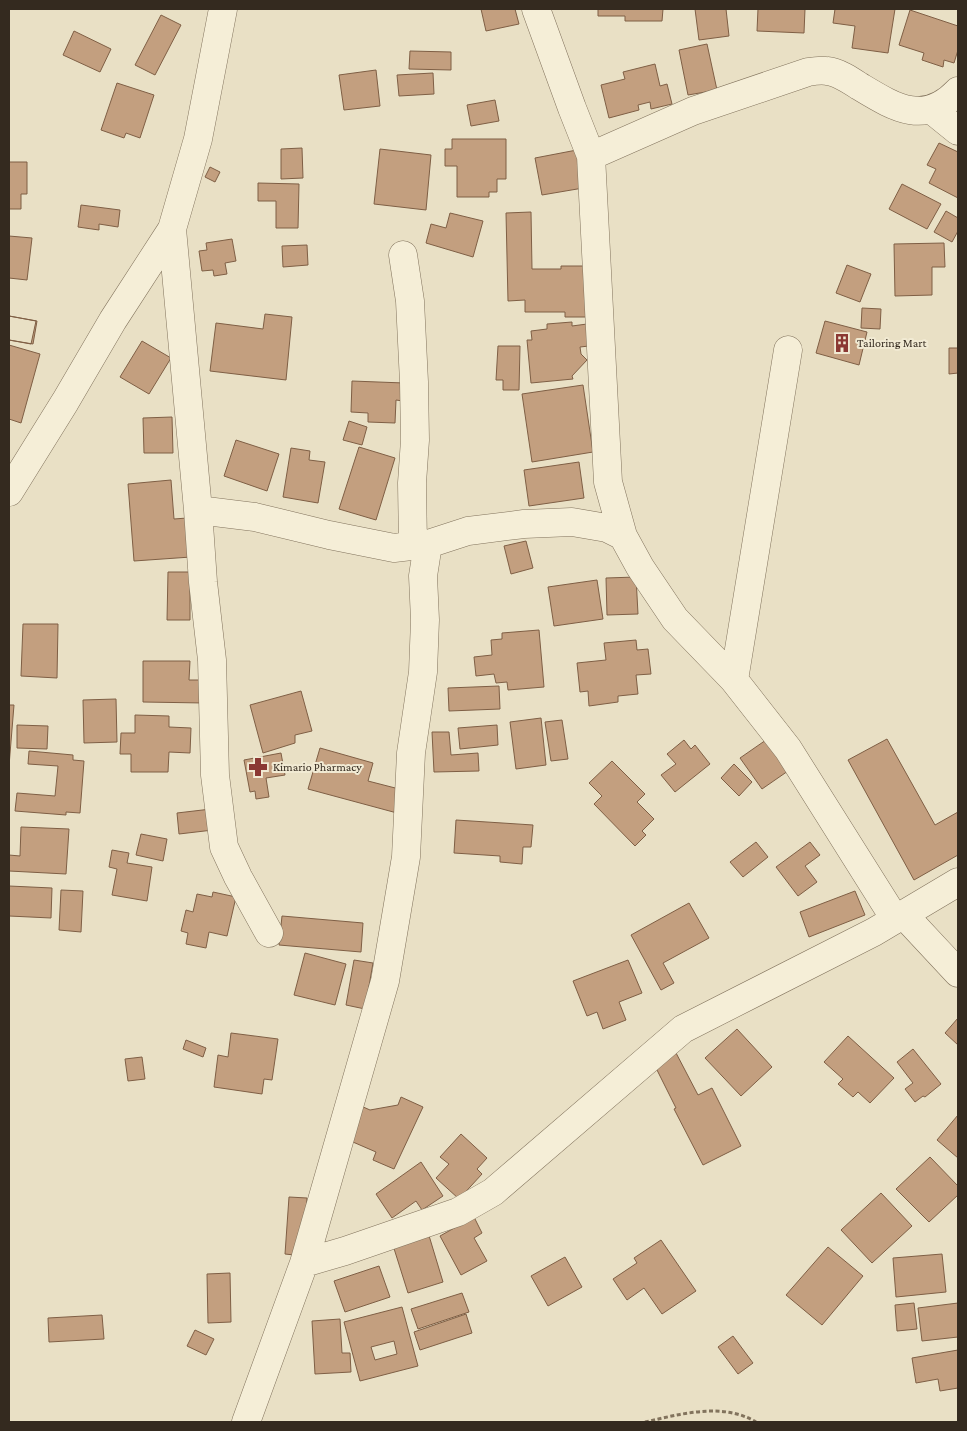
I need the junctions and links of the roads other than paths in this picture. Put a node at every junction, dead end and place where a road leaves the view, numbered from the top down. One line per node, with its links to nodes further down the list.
1 (222, 9): 7 (street)
2 (536, 9): 6 (street)
3 (958, 91): 4 (street)
4 (932, 110): 5 (street); 6 (street)
5 (958, 131)
6 (591, 156): 12 (street)
7 (172, 229): 10 (street); 11 (street)
8 (404, 255): 13 (street)
9 (788, 350): 14 (street)
10 (9, 492)
11 (198, 510): 13 (street); 17 (street)
12 (623, 536): 13 (street); 14 (street)
13 (420, 545): 19 (street)
14 (734, 680): 16 (street)
15 (958, 882): 16 (street)
16 (899, 916): 18 (street); 19 (street)
17 (269, 933)
18 (958, 973)
19 (304, 1263): 20 (street)
20 (246, 1422)

